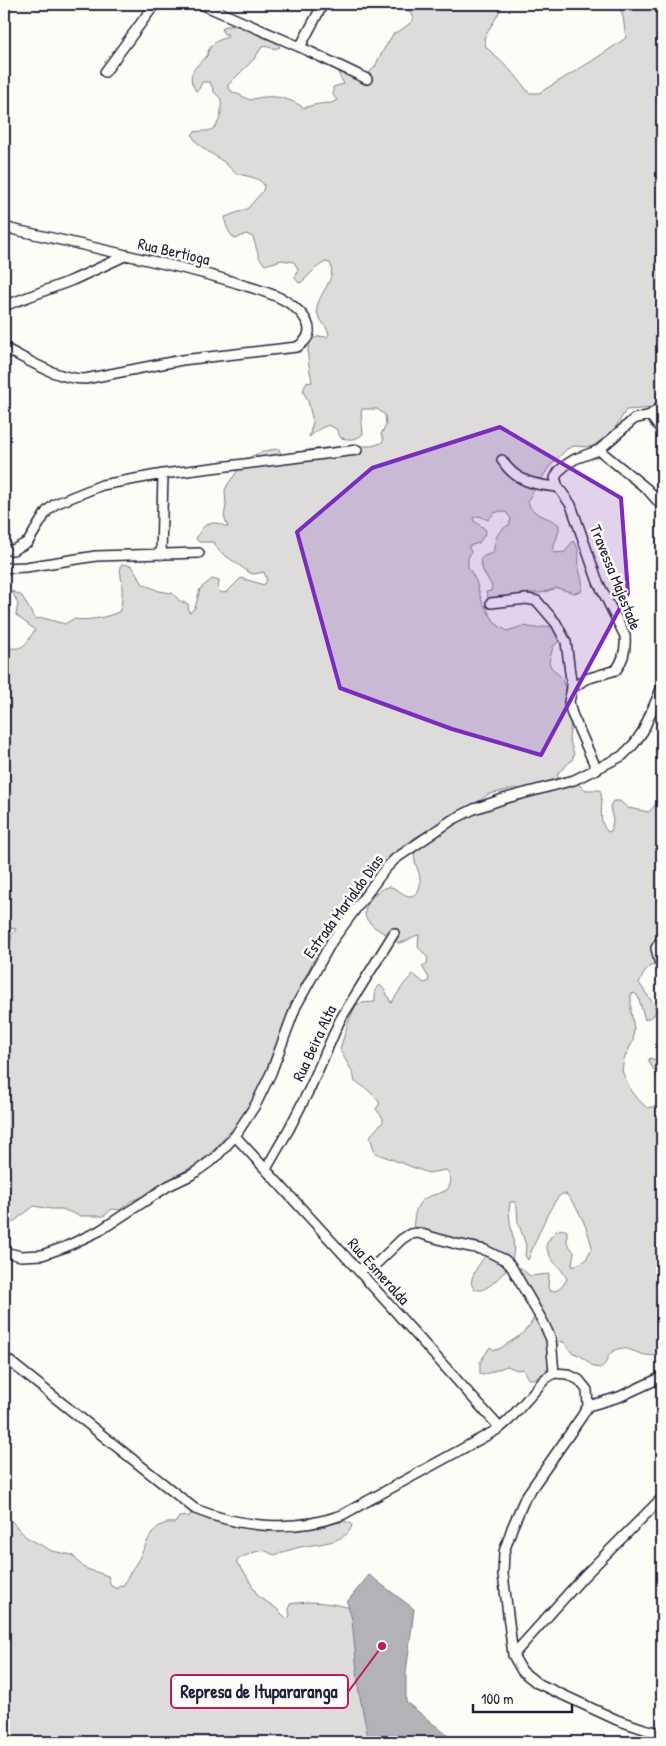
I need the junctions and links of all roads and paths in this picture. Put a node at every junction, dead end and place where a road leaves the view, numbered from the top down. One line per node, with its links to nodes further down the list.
1 (155, 4): 6 (street)
2 (201, 4): 4 (street)
3 (323, 4): 5 (street)
4 (217, 7): 5 (street)
5 (300, 47): 7 (street)
6 (106, 72)
7 (367, 80)
8 (4, 226): 9 (street, Rua Bertioga)
9 (127, 255): 10 (street); 11 (street, Rua Bertioga)
10 (4, 306)
11 (4, 348)
12 (662, 406): 13 (street)
13 (650, 415): 14 (street); 16 (street)
14 (662, 430)
15 (357, 450): 18 (street)
16 (599, 450): 19 (street); 20 (street)
17 (502, 460): 19 (street)
18 (163, 474): 21 (street); 23 (street)
19 (558, 487): 27 (street, Travessa Majestade)
20 (662, 506)
21 (4, 550)
22 (199, 553): 23 (street)
23 (161, 555): 24 (street)
24 (4, 568)
25 (491, 604): 27 (street)
26 (662, 687): 28 (street, Estrada Marialdo Dias)
27 (572, 688): 28 (street)
28 (597, 770): 32 (street, Estrada Marialdo Dias)
29 (394, 933): 33 (street, Rua Beira Alta)
30 (662, 938): 31 (street)
31 (662, 968)
32 (236, 1136): 33 (street, Rua Esmeralda); 34 (street, Estrada Marialdo Dias)
33 (266, 1169): 35 (street, Rua Esmeralda)
34 (4, 1252)
35 (357, 1269): 37 (street); 40 (street, Rua Esmeralda)
36 (4, 1357): 40 (street)
37 (554, 1373): 39 (street); 40 (street)
38 (662, 1377): 39 (street)
39 (588, 1406): 42 (street)
40 (500, 1428)
41 (662, 1498): 42 (street)
42 (513, 1655): 43 (street)
43 (662, 1733)

